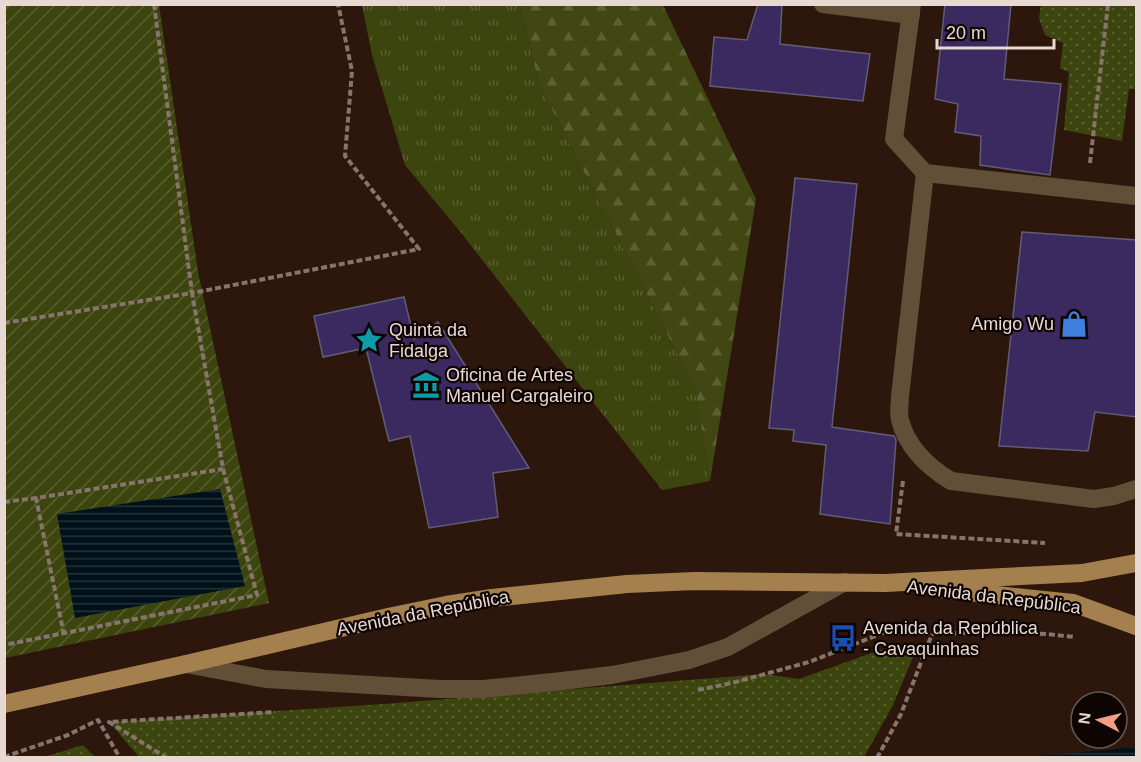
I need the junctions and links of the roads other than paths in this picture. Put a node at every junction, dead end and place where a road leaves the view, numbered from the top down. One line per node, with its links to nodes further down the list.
1 (823, 4): 2 (street)
2 (911, 10): 3 (street)
3 (925, 173): 4 (street); 5 (street)
4 (1137, 196)
5 (1137, 489)
6 (1137, 563): 8 (main road, Avenida da República)
7 (845, 582): 8 (main road, Avenida da República); 10 (main road, Avenida da República); 10 (street)
8 (885, 583): 9 (main road, Avenida da República)
9 (1137, 626)
10 (186, 664): 11 (main road, Avenida da República)
11 (4, 704)

